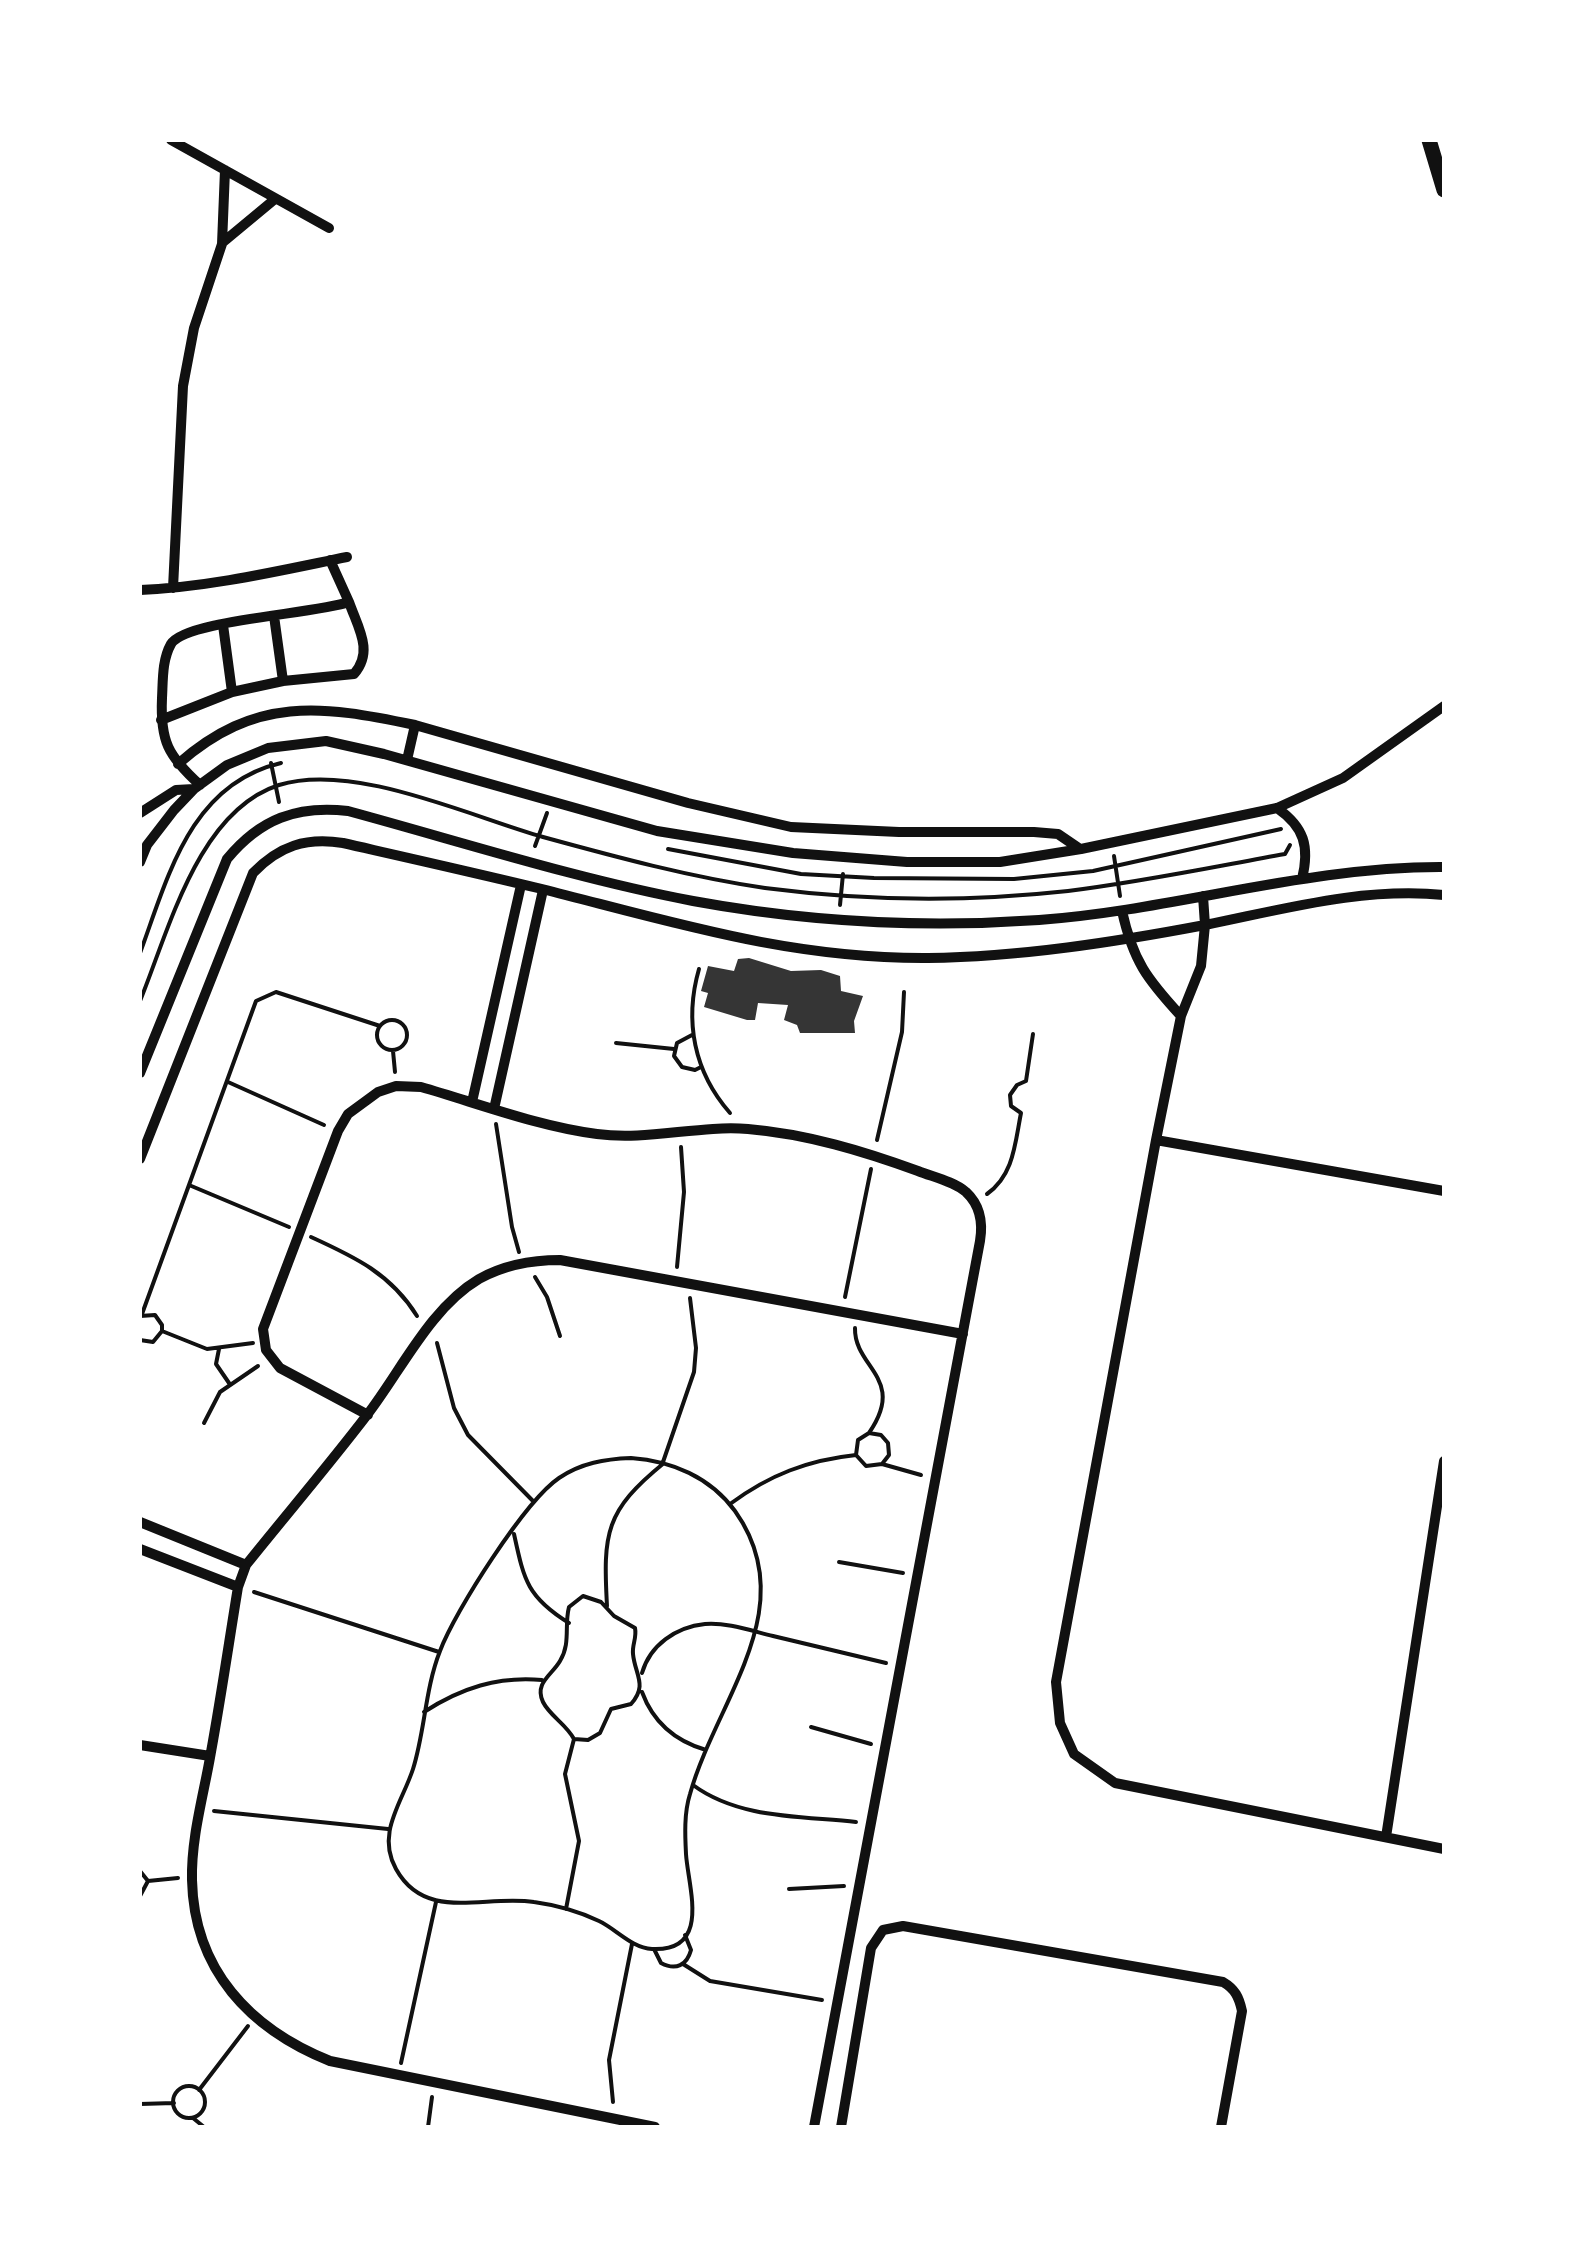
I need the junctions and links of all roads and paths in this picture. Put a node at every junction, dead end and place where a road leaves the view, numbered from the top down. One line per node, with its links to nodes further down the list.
1 (171, 140): 3 (street)
2 (1430, 140): 4 (street)
3 (225, 170): 5 (street); 7 (street)
4 (1444, 190)
5 (274, 199): 6 (street); 7 (street)
6 (329, 228)
7 (222, 244): 10 (street)
8 (347, 556): 9 (street)
9 (330, 560): 10 (street); 12 (street)
10 (173, 588): 11 (street)
11 (140, 590)
12 (349, 602): 13 (street); 15 (street)
13 (274, 616): 14 (street); 15 (street)
14 (223, 625): 16 (street); 18 (street)
15 (284, 680): 16 (street)
16 (232, 692): 18 (street)
17 (1444, 706): 25 (street)
18 (161, 720): 22 (street)
19 (416, 725): 21 (street); 22 (street); 29 (street)
20 (268, 748): 21 (street); 23 (street); 27 (path)
21 (407, 760): 24 (street)
22 (178, 764): 23 (street)
23 (197, 787): 26 (street); 32 (street)
24 (552, 800): 30 (street); 31 (path)
25 (1276, 808): 28 (street); 34 (street)
26 (140, 813)
27 (282, 816): 31 (street); 52 (street)
28 (1112, 842): 29 (street); 39 (path)
29 (1081, 850): 30 (street)
30 (844, 857): 40 (path)
31 (530, 860): 40 (street)
32 (140, 862)
33 (1444, 867): 34 (street)
34 (1302, 879): 38 (street)
35 (521, 884): 36 (street); 55 (street); 61 (street)
36 (543, 890): 42 (street); 56 (street)
37 (1444, 895): 41 (street)
38 (1203, 896): 39 (street); 41 (street)
39 (1122, 911): 40 (street); 42 (street)
40 (838, 920)
41 (1205, 925): 42 (street); 44 (street)
42 (1128, 938): 44 (street)
43 (700, 969): 47 (path)
44 (1181, 1016): 60 (street)
45 (380, 1026): 50 (path); 50 (path); 53 (path)
46 (1033, 1034): 64 (path)
47 (693, 1035): 49 (path); 51 (path)
48 (616, 1043): 49 (path)
49 (674, 1049): 51 (path)
50 (393, 1051): 54 (path)
51 (701, 1067): 57 (path)
52 (140, 1072)
53 (227, 1081): 59 (path); 62 (path)
54 (396, 1086): 55 (street); 59 (street)
55 (472, 1102): 56 (street)
56 (494, 1109): 58 (street); 66 (path)
57 (749, 1129): 58 (street); 64 (street)
58 (678, 1130): 67 (path)
59 (338, 1131): 65 (street)
60 (1156, 1140): 63 (street); 116 (street)
61 (140, 1159)
62 (189, 1185): 65 (path); 68 (path)
63 (1444, 1191)
64 (974, 1201): 72 (street)
65 (298, 1231): 70 (path); 75 (street)
66 (524, 1262): 67 (street); 70 (street); 73 (path)
67 (682, 1283): 69 (street); 84 (path)
68 (141, 1315): 71 (path)
69 (860, 1315): 72 (street); 81 (path)
70 (429, 1330): 79 (street); 88 (path)
71 (162, 1331): 74 (path); 76 (path)
72 (963, 1334): 86 (street)
73 (560, 1336)
74 (140, 1340)
75 (264, 1341): 76 (path); 77 (street)
76 (218, 1349): 78 (path)
77 (271, 1358): 78 (path); 79 (street)
78 (229, 1383): 80 (path)
79 (368, 1414): 94 (street)
80 (204, 1423)
81 (869, 1433): 82 (path); 85 (path)
82 (856, 1456): 85 (path); 89 (path)
83 (1444, 1461): 87 (street)
84 (664, 1462): 88 (path); 89 (path); 97 (path)
85 (882, 1464): 86 (path)
86 (936, 1479): 95 (street)
87 (1441, 1493): 116 (street)
88 (533, 1500): 91 (path)
89 (730, 1504): 99 (path)
90 (140, 1522): 94 (street)
91 (513, 1531): 98 (path); 100 (path)
92 (140, 1549): 96 (street)
93 (839, 1562): 95 (path)
94 (246, 1565): 96 (street)
95 (917, 1575): 101 (street)
96 (238, 1587): 100 (path); 111 (street)
97 (607, 1610): 98 (path); 102 (path)
98 (569, 1624): 103 (path)
99 (756, 1632): 101 (path); 102 (path); 110 (path)
100 (439, 1652): 105 (path)
101 (900, 1667): 109 (street)
102 (641, 1676): 104 (path)
103 (543, 1680): 105 (path); 107 (path)
104 (641, 1689): 107 (path); 110 (path)
105 (424, 1712): 115 (path)
106 (810, 1727): 109 (path)
107 (574, 1739): 125 (path)
108 (140, 1745): 111 (street)
109 (885, 1748): 114 (street)
110 (706, 1750): 112 (path)
111 (210, 1756): 113 (street)
112 (693, 1785): 114 (path); 126 (path)
113 (200, 1810): 115 (path); 119 (street)
114 (871, 1823): 121 (street)
115 (388, 1829): 124 (path)
116 (1386, 1837): 117 (street)
117 (1444, 1848)
118 (140, 1871): 120 (path)
119 (192, 1876): 120 (path); 131 (street)
120 (148, 1881): 123 (path)
121 (859, 1885): 122 (path); 130 (street)
122 (789, 1889)
123 (140, 1896)
124 (436, 1902): 125 (path); 132 (path)
125 (566, 1909): 127 (path)
126 (685, 1935): 128 (path); 129 (path)
127 (632, 1942): 128 (path); 138 (path)
128 (654, 1949): 129 (path)
129 (683, 1964): 130 (path)
130 (837, 2002): 142 (street)
131 (254, 2017): 132 (street); 134 (path)
132 (398, 2077): 133 (street)
133 (434, 2084): 138 (street); 140 (path)
134 (199, 2090): 135 (path); 137 (path)
135 (174, 2102): 136 (path); 137 (path)
136 (140, 2104)
137 (192, 2118): 139 (path)
138 (619, 2120): 141 (street)
139 (204, 2127)
140 (428, 2127)
141 (654, 2127)
142 (814, 2127)
143 (841, 2127): 144 (street)
144 (1221, 2127)

